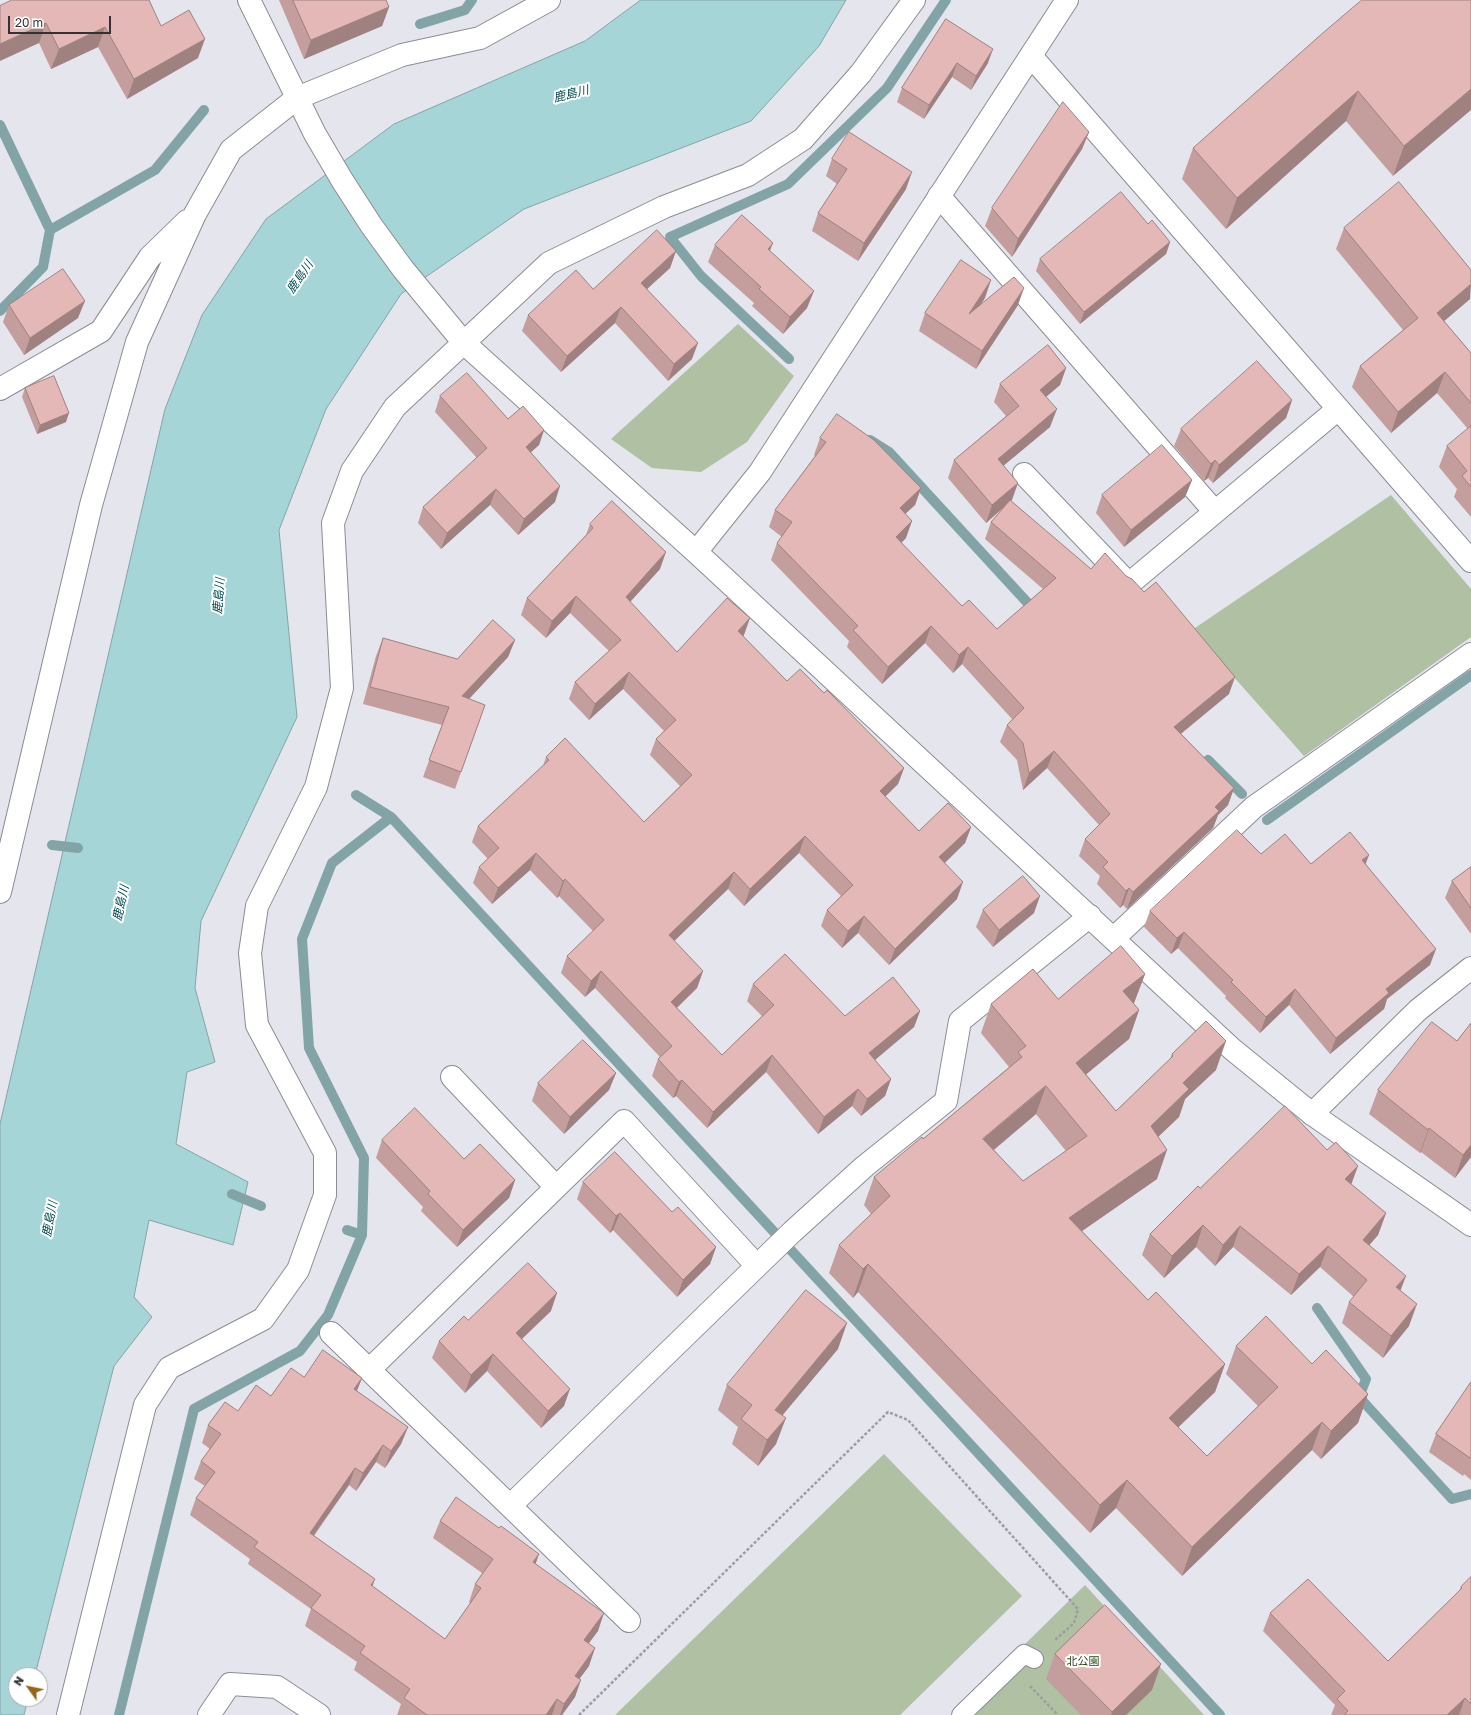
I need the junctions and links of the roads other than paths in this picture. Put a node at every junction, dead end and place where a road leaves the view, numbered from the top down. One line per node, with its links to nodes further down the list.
1 (249, 0): 6 (street)
2 (549, 0): 6 (street)
3 (914, 0): 9 (street)
4 (1067, 0): 5 (street)
5 (1031, 56): 7 (street); 11 (street)
6 (297, 98): 8 (street); 9 (street)
7 (939, 196): 13 (street); 14 (street)
8 (195, 214): 10 (street); 17 (street)
9 (464, 343): 14 (street); 31 (street)
10 (0, 389)
11 (1338, 409): 13 (street); 15 (street)
12 (1024, 474): 13 (street)
13 (1215, 512)
14 (696, 552): 18 (street)
15 (1471, 561)
16 (1471, 654): 19 (street)
17 (0, 892)
18 (1090, 916): 19 (street); 25 (street)
19 (1114, 938): 22 (street)
20 (1471, 968): 22 (street)
21 (452, 1077): 23 (street)
22 (1312, 1114): 24 (street)
23 (556, 1187): 25 (street); 27 (street)
24 (1471, 1225)
25 (757, 1266): 28 (street)
26 (331, 1333): 27 (street)
27 (369, 1370): 28 (street)
28 (510, 1506): 29 (street)
29 (629, 1621)
30 (1034, 1659): 34 (lane)
31 (68, 1715)
32 (209, 1715): 33 (street)
33 (320, 1715)
34 (961, 1715)

